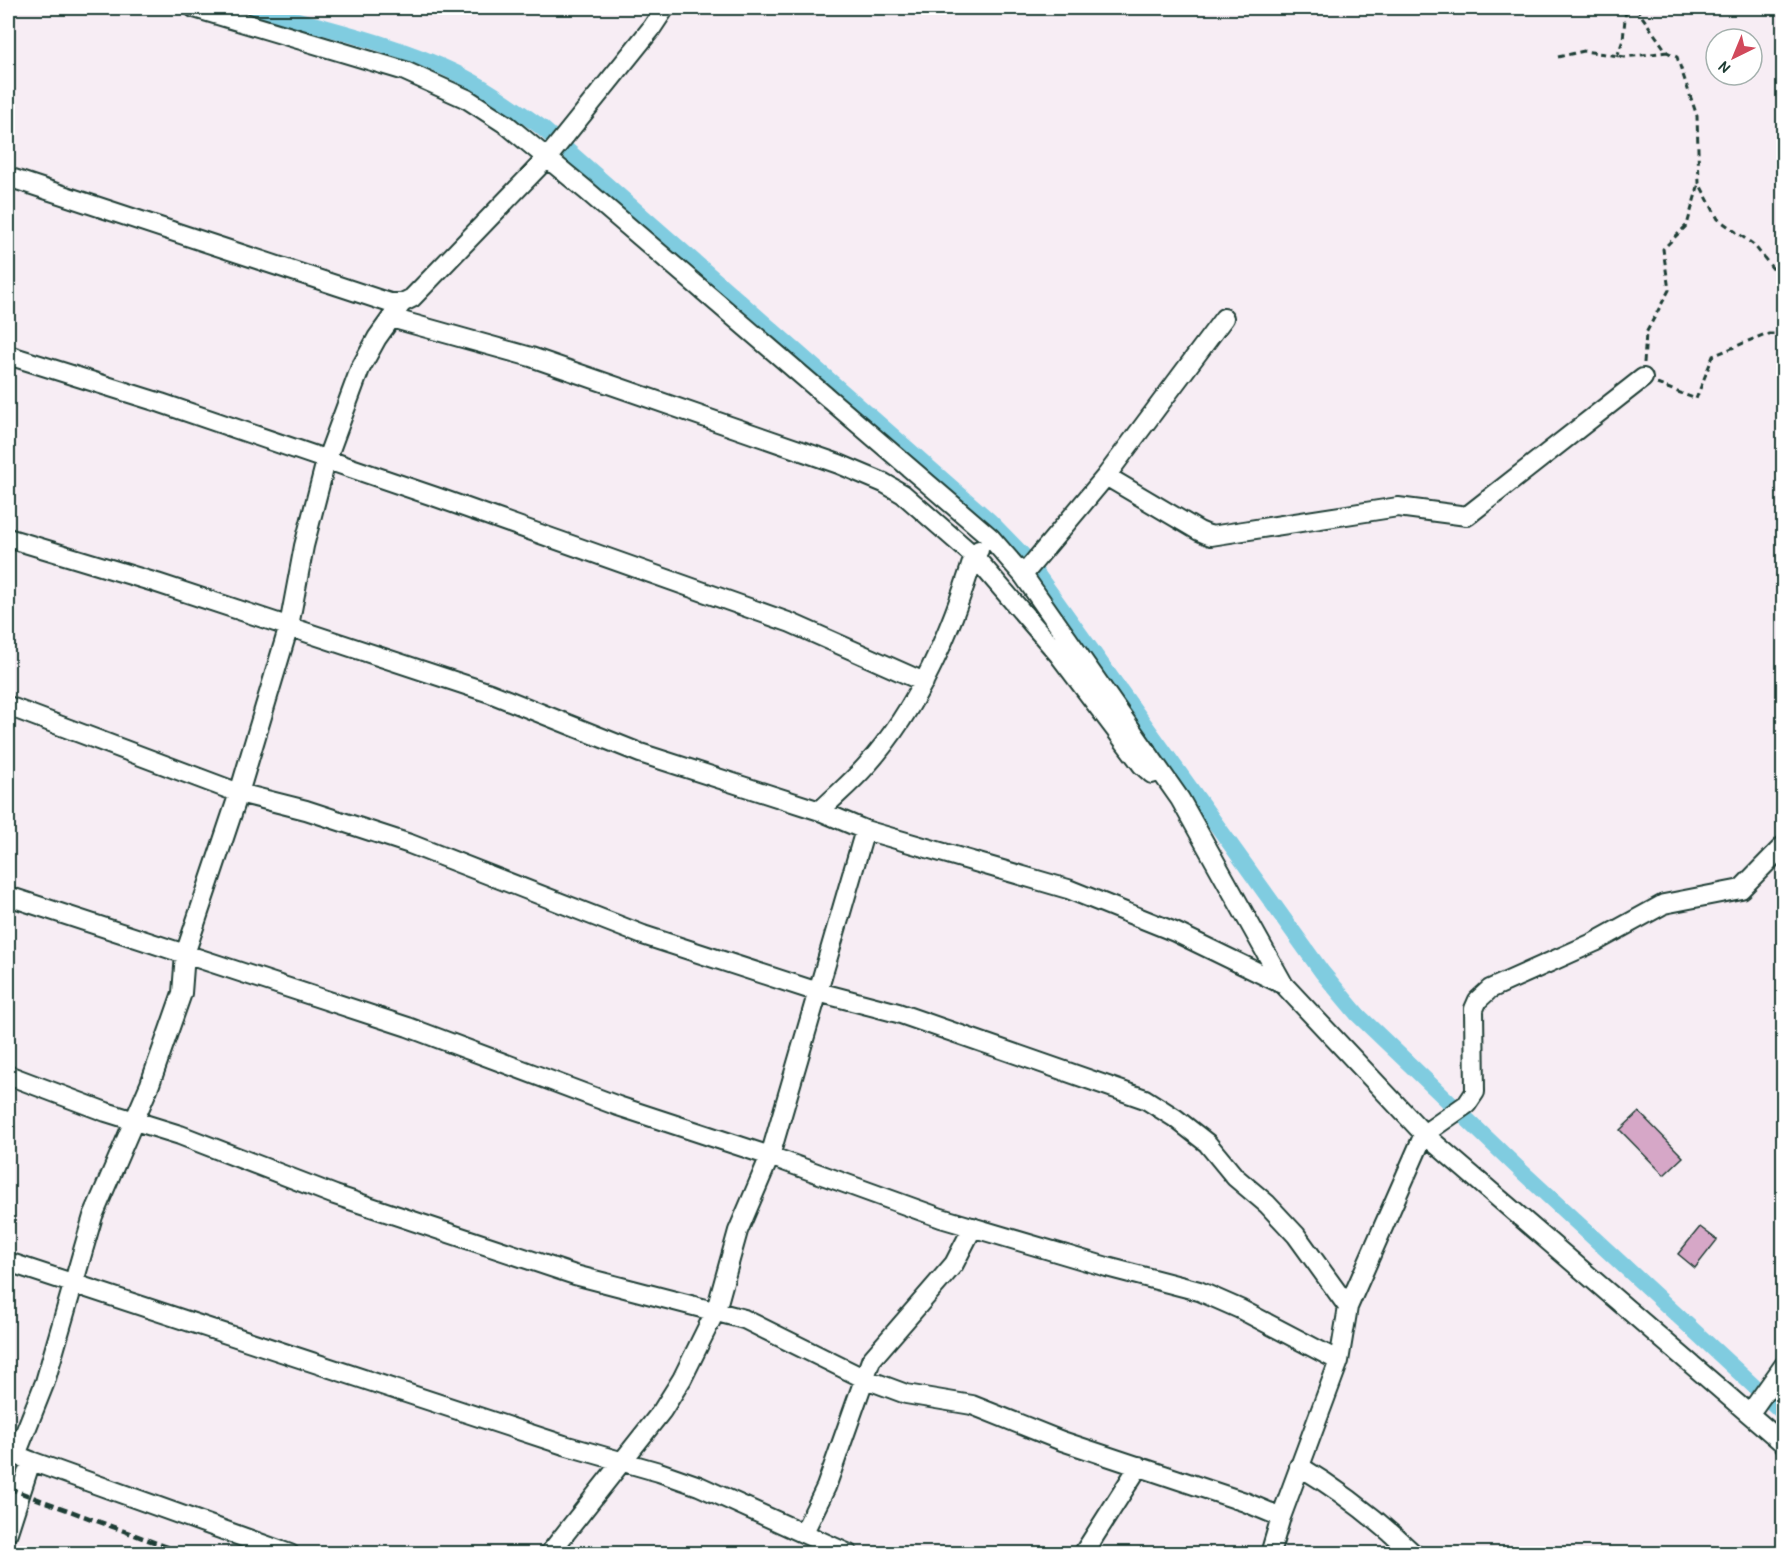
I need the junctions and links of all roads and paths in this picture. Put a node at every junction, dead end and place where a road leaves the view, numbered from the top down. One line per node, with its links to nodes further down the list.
1 (194, 8): 8 (street)
2 (665, 8): 8 (street)
3 (1626, 8): 7 (path)
4 (1636, 8): 5 (path)
5 (1667, 52): 7 (path); 10 (path)
6 (1558, 57): 7 (path)
7 (1617, 57)
8 (548, 157): 12 (street); 20 (street)
9 (8, 177): 12 (street)
10 (1699, 183): 11 (path); 17 (path)
11 (1784, 283)
12 (402, 303): 13 (street)
13 (391, 318): 18 (street); 22 (street)
14 (1224, 318): 19 (street)
15 (1784, 334): 17 (path)
16 (8, 355): 18 (street)
17 (1643, 378): 19 (street)
18 (326, 461): 24 (street); 25 (street)
19 (1106, 476): 23 (street)
20 (990, 537): 22 (street); 23 (street)
21 (8, 538): 24 (street)
22 (974, 556): 25 (street); 28 (street)
23 (1023, 575): 28 (street)
24 (289, 626): 27 (street); 29 (street)
25 (924, 682): 29 (street)
26 (8, 706): 27 (street)
27 (239, 793): 33 (street); 35 (street)
28 (1180, 799): 34 (street)
29 (820, 811): 30 (street)
30 (865, 830): 34 (street); 35 (street)
31 (1784, 845): 38 (street)
32 (8, 896): 33 (street)
33 (185, 954): 37 (street); 39 (street)
34 (1284, 986): 38 (street)
35 (818, 992): 39 (street); 43 (street)
36 (8, 1075): 37 (street)
37 (135, 1120): 42 (street); 44 (street)
38 (1424, 1134): 43 (street); 48 (street)
39 (770, 1156): 40 (street); 44 (street)
40 (973, 1227): 45 (street); 47 (street)
41 (8, 1262): 42 (street)
42 (74, 1284): 50 (street); 51 (street)
43 (1348, 1307): 45 (street)
44 (716, 1310): 47 (street); 51 (street)
45 (1339, 1361): 53 (street)
46 (1784, 1365): 48 (street)
47 (863, 1378): 52 (street); 56 (street)
48 (1750, 1413): 49 (street)
49 (1784, 1444)
50 (18, 1456): 55 (street); 57 (street)
51 (625, 1462): 56 (street); 58 (street)
52 (1139, 1466): 54 (street); 60 (street)
53 (1299, 1466): 54 (street); 62 (street)
54 (1281, 1517): 61 (street)
55 (8, 1532)
56 (804, 1532): 59 (street)
57 (290, 1554)
58 (549, 1554)
59 (849, 1554)
60 (1083, 1554)
61 (1270, 1554)
62 (1414, 1554)

